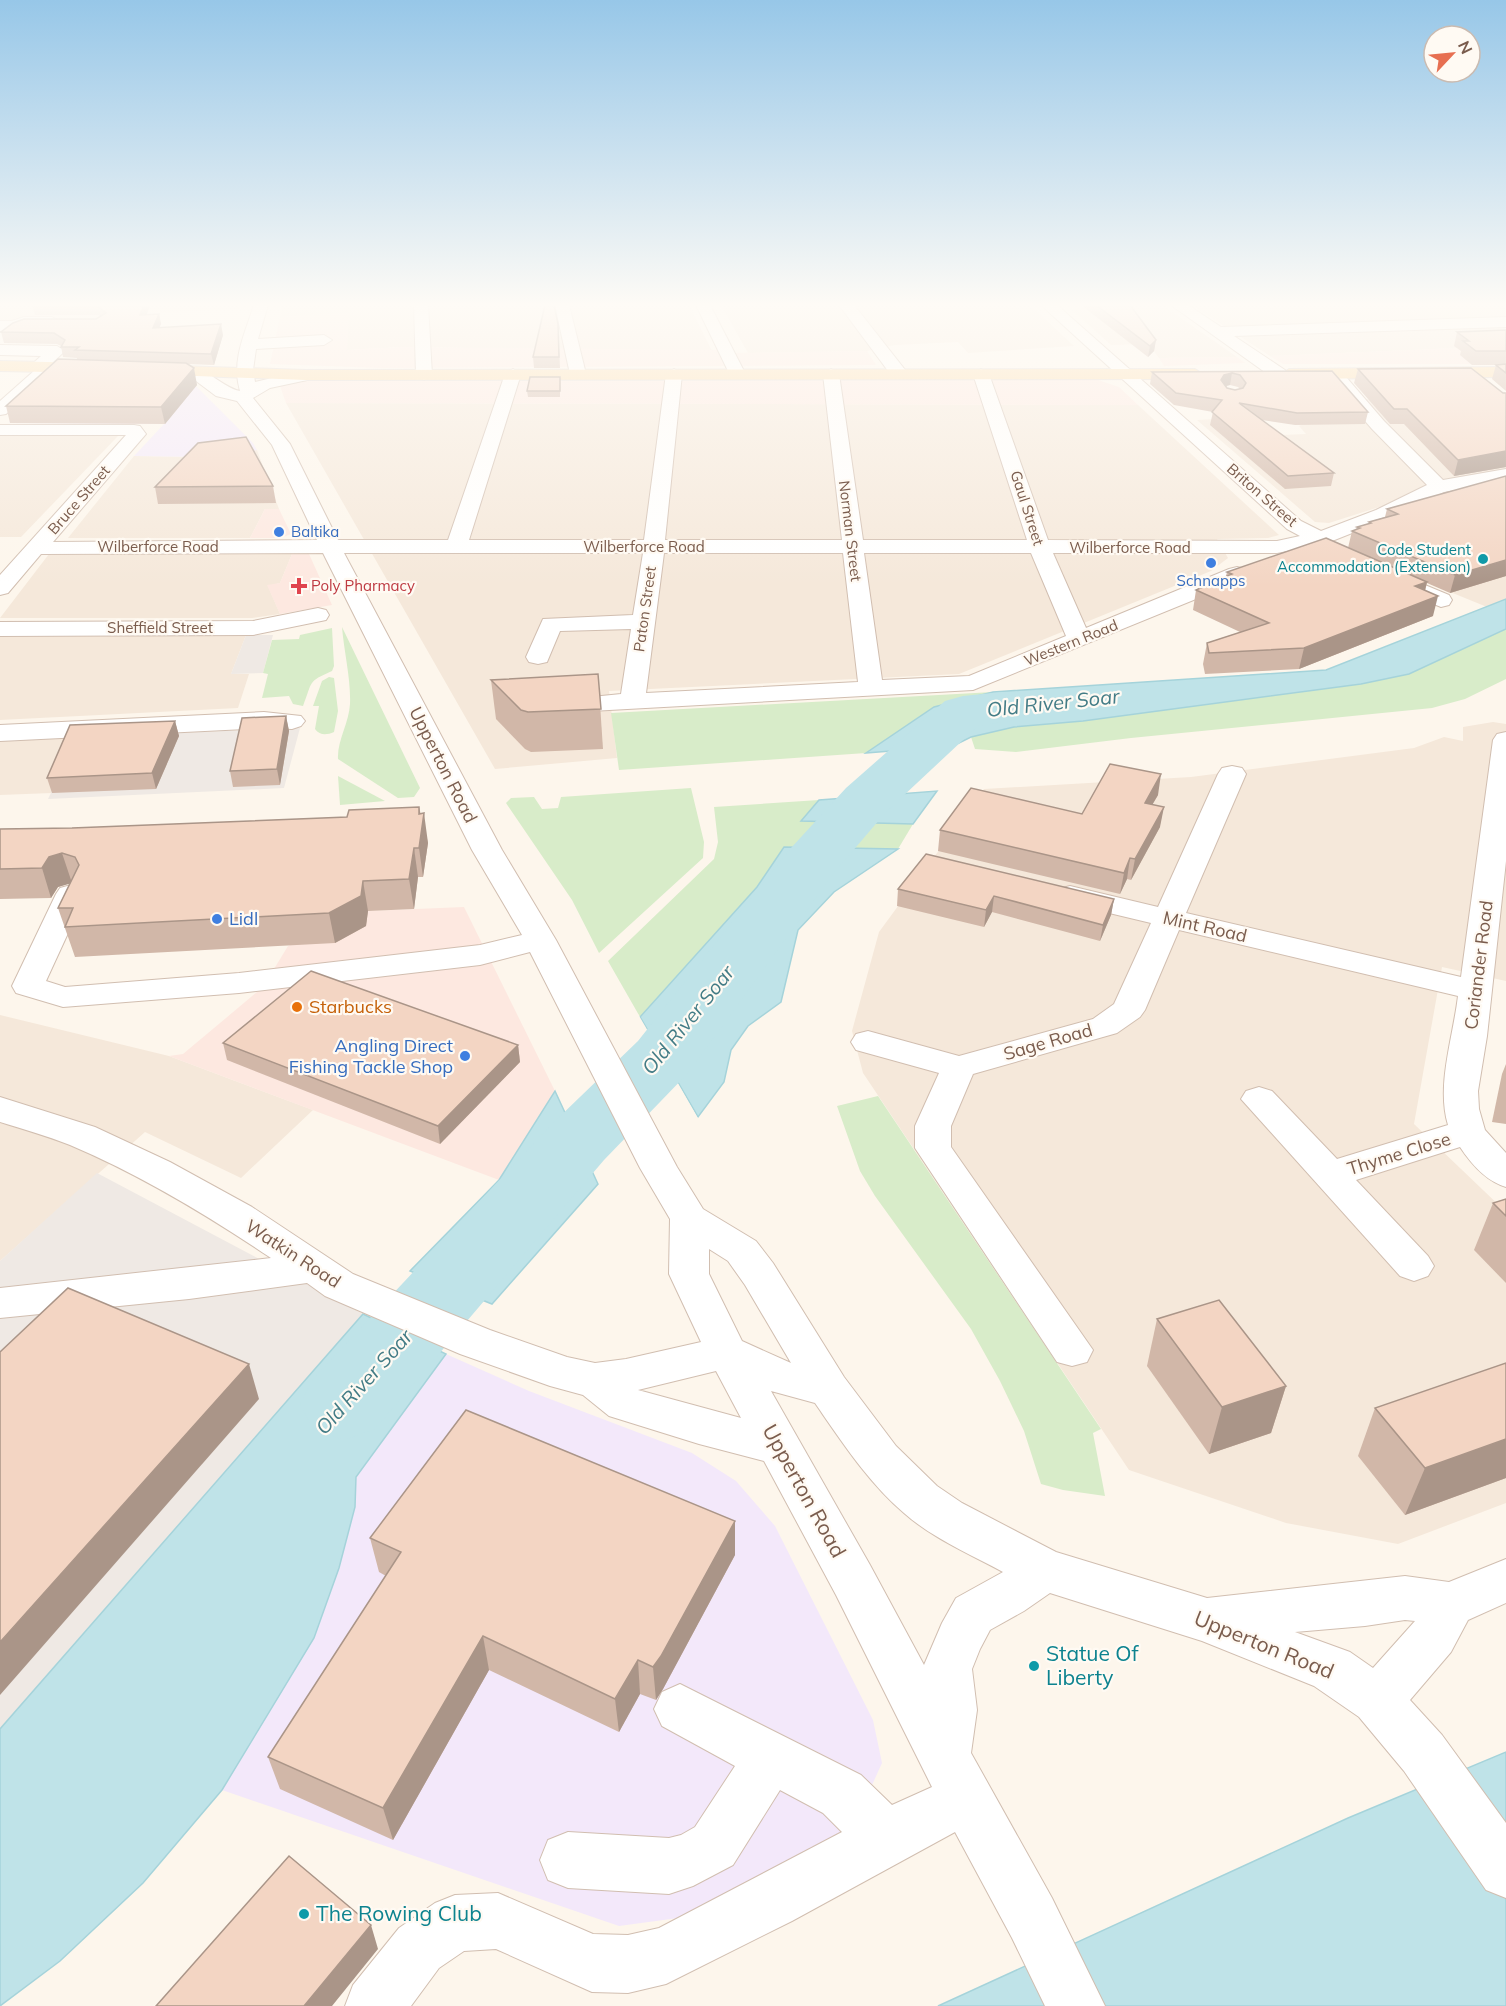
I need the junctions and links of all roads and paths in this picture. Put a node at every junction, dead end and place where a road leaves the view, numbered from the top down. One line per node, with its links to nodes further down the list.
1 (11, 399): 9 (street)
2 (249, 399): 16 (street, Upperton Road)
3 (505, 399): 17 (street)
4 (671, 399): 18 (street, Paton Street)
5 (834, 399): 19 (street, Norman Street)
6 (989, 399): 21 (street, Gaul Street)
7 (1151, 399): 12 (street, Briton Street)
8 (1355, 399): 14 (street)
9 (0, 410)
10 (0, 430): 20 (street, Bruce Street)
11 (1218, 432): 12 (street)
12 (1192, 433): 15 (street, Briton Street)
13 (1500, 480): 14 (street)
14 (1439, 487): 15 (street)
15 (1315, 541): 22 (street); 23 (street, Briton Street)
16 (330, 546): 17 (street, Wilberforce Road); 20 (street, Wilberforce Road); 42 (street, Upperton Road)
17 (456, 546): 18 (street, Wilberforce Road)
18 (654, 547): 19 (street, Wilberforce Road); 28 (street, Paton Street)
19 (852, 547): 21 (street, Wilberforce Road); 32 (street, Norman Street)
20 (37, 548): 25 (street, Bruce Street)
21 (1040, 548): 22 (street, Wilberforce Road); 30 (street, Gaul Street)
22 (1250, 548): 30 (street, Western Road)
23 (1340, 556)
24 (1381, 573): 26 (street)
25 (0, 588)
26 (1441, 600)
27 (318, 615): 29 (street, Sheffield Street)
28 (643, 621): 31 (street); 33 (street, Paton Street)
29 (0, 629)
30 (1079, 640): 32 (street, Western Road)
31 (538, 657)
32 (871, 688): 33 (street, Western Road)
33 (632, 701): 34 (street, Western Road)
34 (591, 703)
35 (292, 722): 36 (street)
36 (0, 733)
37 (1506, 740): 43 (street, Coriander Road)
38 (1232, 774): 41 (street, Sage Road)
39 (1040, 888): 41 (street, Mint Road)
40 (71, 894): 42 (street)
41 (1167, 918): 43 (street, Mint Road); 45 (street, Sage Road)
42 (540, 940): 51 (street, Upperton Road)
43 (1474, 990): 48 (street, Coriander Road)
44 (868, 1042): 45 (street)
45 (959, 1067): 55 (street)
46 (1259, 1099): 50 (street, Thyme Close)
47 (0, 1109): 53 (street, Watkin Road)
48 (1468, 1132): 49 (street, Coriander Road); 50 (street, Thyme Close)
49 (1506, 1174)
50 (1329, 1175): 52 (street, Thyme Close)
51 (689, 1219): 56 (street, Upperton Road); 58 (street, Upperton Road)
52 (1414, 1266)
53 (325, 1277): 54 (street); 57 (street, Watkin Road)
54 (0, 1303)
55 (1072, 1350)
56 (727, 1352): 57 (street, Watkin Road); 58 (street); 59 (street, Upperton Road)
57 (595, 1380): 59 (street, Watkin Road)
58 (829, 1389): 60 (street, Upperton Road)
59 (779, 1446): 67 (street, Upperton Road)
60 (1044, 1570): 63 (street, Upperton Road); 67 (street)
61 (1506, 1580): 62 (street)
62 (1451, 1604): 63 (street); 64 (street)
63 (1206, 1620): 64 (street, Upperton Road)
64 (1377, 1700): 70 (street, Upperton Road)
65 (680, 1709): 66 (street)
66 (771, 1757): 68 (street); 69 (street)
67 (955, 1778): 68 (street); 72 (street, Upperton Road)
68 (887, 1838): 71 (street)
69 (568, 1860)
70 (1506, 1870)
71 (374, 2006)
72 (1076, 2006)

